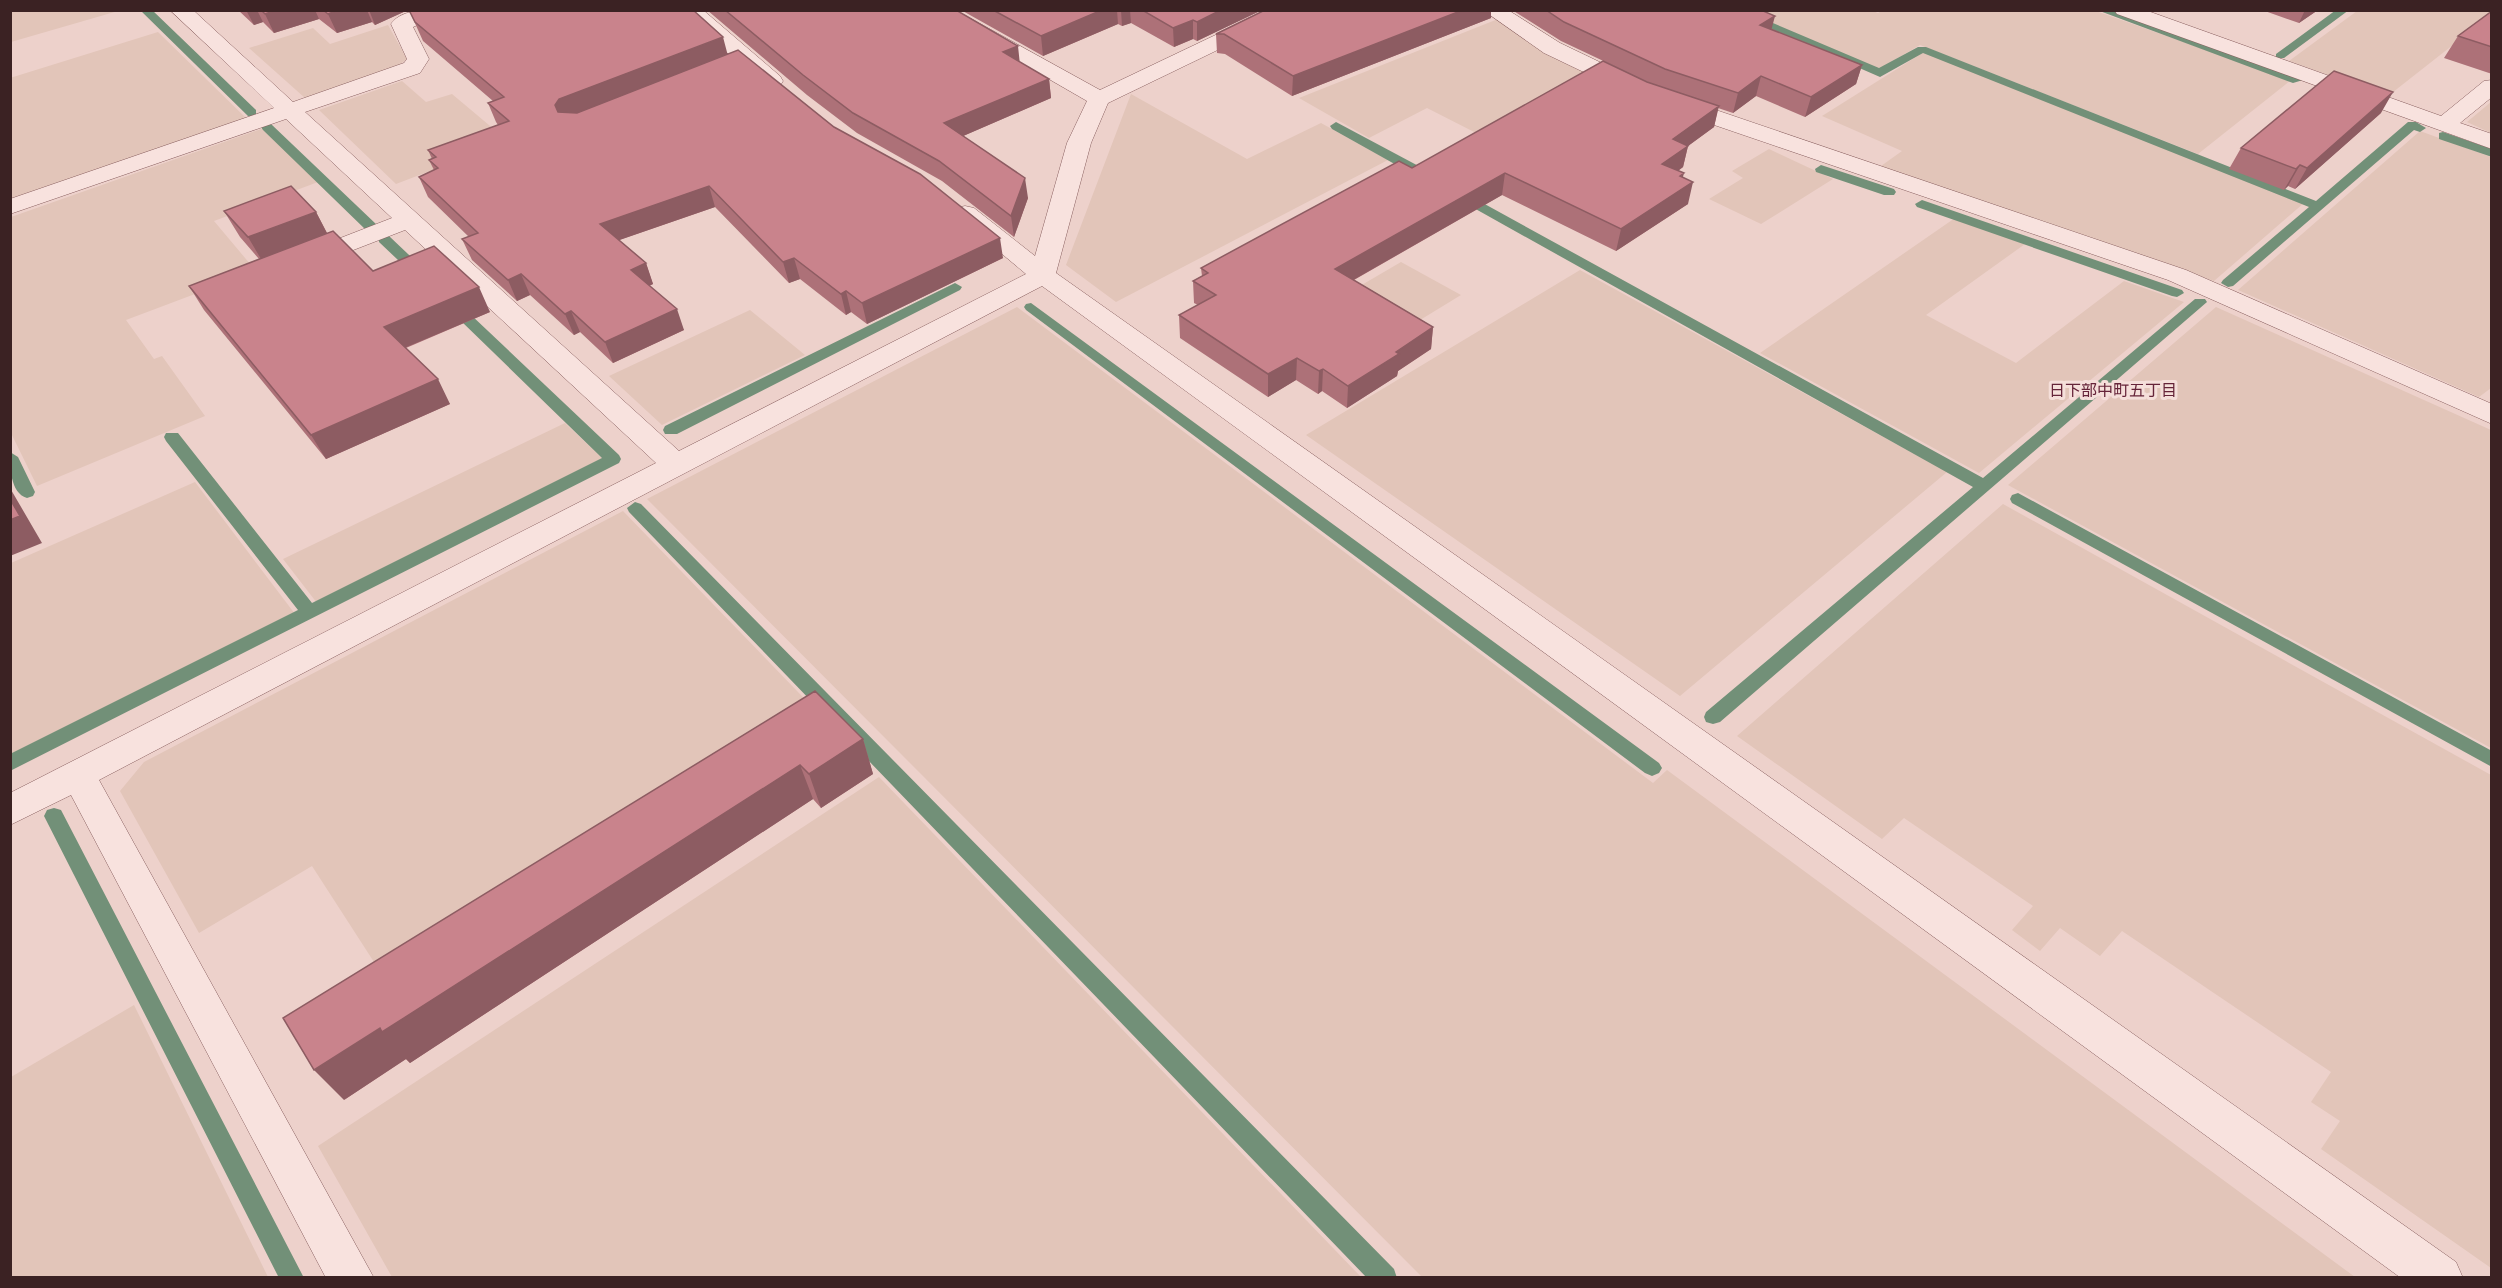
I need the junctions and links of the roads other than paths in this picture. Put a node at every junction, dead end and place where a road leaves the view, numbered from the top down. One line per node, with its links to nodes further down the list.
1 (180, 10): 12 (street)
2 (436, 10): 12 (street)
3 (690, 10): 10 (street)
4 (939, 10): 11 (street)
5 (1285, 10): 11 (street)
6 (1493, 10): 20 (street)
7 (2124, 10): 8 (street)
8 (2155, 15): 13 (street)
9 (2492, 86): 13 (street)
10 (789, 95)
11 (1099, 99): 19 (street)
12 (289, 110): 16 (street); 17 (street)
13 (2444, 125): 14 (street)
14 (2492, 142)
15 (951, 202): 19 (street)
16 (10, 207)
17 (410, 220): 18 (street); 21 (street)
18 (281, 269)
19 (1043, 275): 21 (street); 25 (street)
20 (2492, 415)
21 (676, 465): 22 (street)
22 (78, 775): 23 (street); 24 (street)
23 (10, 810)
24 (351, 1278)
25 (2440, 1278)

